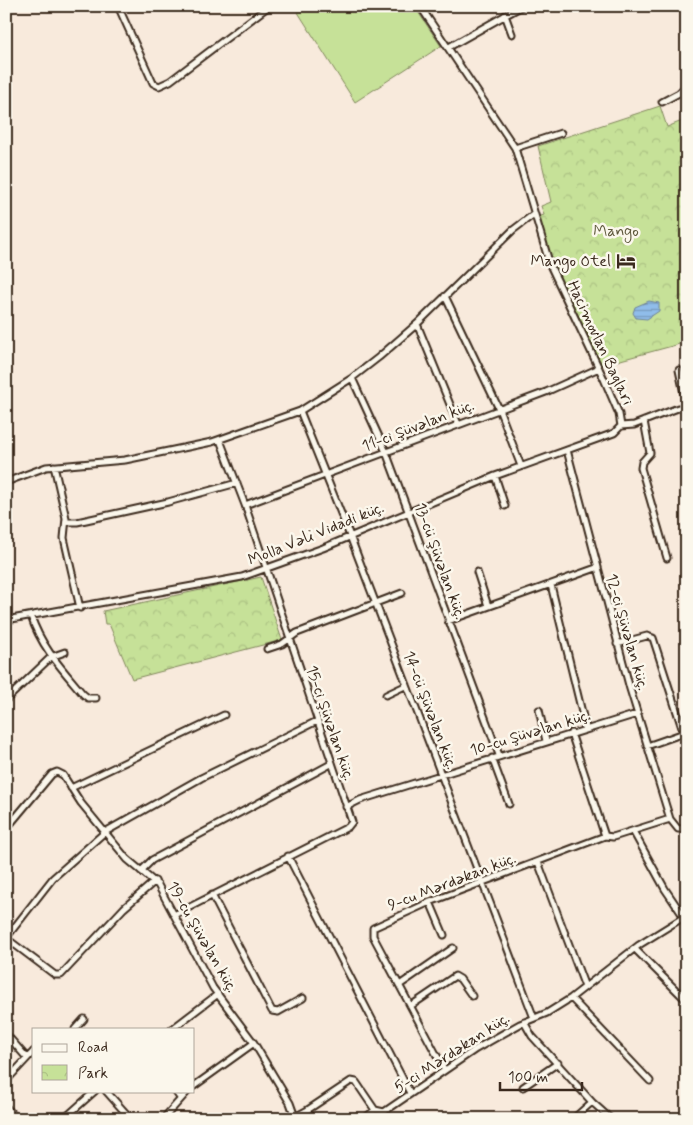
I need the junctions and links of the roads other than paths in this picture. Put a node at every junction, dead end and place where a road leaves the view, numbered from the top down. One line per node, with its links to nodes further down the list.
1 (118, 6): 2 (street)
2 (269, 6)
3 (420, 6): 7 (street, Hacimovlan Baglari)
4 (522, 6): 5 (street)
5 (505, 15): 6 (street); 7 (street)
6 (512, 34)
7 (448, 47): 11 (street, Hacimovlan Baglari)
8 (687, 85): 9 (street)
9 (662, 102)
10 (561, 133): 11 (street)
11 (515, 148): 12 (street, Hacimovlan Baglari)
12 (534, 214): 13 (street); 15 (street, Hacimovlan Baglari)
13 (446, 296): 14 (street); 19 (street)
14 (417, 324): 17 (street); 22 (street)
15 (599, 368): 19 (street, 11-ci Şüvəlan küç.); 23 (street, Hacimovlan Baglari)
16 (679, 370): 18 (street)
17 (352, 378): 20 (street); 26 (street, 13-cü Şüvəlan küç.)
18 (686, 406): 21 (street, Molla Vəli Vidadi küç.)
19 (499, 410): 22 (street, 11-ci Şüvəlan küç.); 28 (street)
20 (300, 411): 24 (street); 29 (street, 14-cü Şüvəlan küç.)
21 (644, 421): 23 (street, Molla Vəli Vidadi küç.); 38 (street)
22 (458, 424): 26 (street, 11-ci Şüvəlan küç.)
23 (621, 426): 25 (street, Molla Vəli Vidadi küç.)
24 (220, 440): 27 (street); 32 (street, 15-ci Şüvəlan küç.)
25 (567, 450): 28 (street, Molla Vəli Vidadi küç.); 39 (street, 12-ci Şüvəlan küç.)
26 (386, 452): 29 (street, 11-ci Şüvəlan küç.); 35 (street, 13-cü Şüvəlan küç.)
27 (54, 466): 31 (street); 36 (street)
28 (521, 466): 30 (street, Molla Vəli Vidadi küç.)
29 (326, 475): 33 (street, 11-ci Şüvəlan küç.); 37 (street, 14-cü Şüvəlan küç.)
30 (495, 476): 34 (street); 35 (street, Molla Vəli Vidadi küç.)
31 (6, 482)
32 (237, 483): 33 (street, 15-ci Şüvəlan küç.); 36 (street)
33 (245, 505): 40 (street, 15-ci Şüvəlan küç.)
34 (505, 506)
35 (408, 510): 37 (street, Molla Vəli Vidadi küç.); 49 (street, 13-cü Şüvəlan küç.)
36 (66, 522): 46 (street)
37 (350, 536): 40 (street, Molla Vəli Vidadi küç.); 44 (street, 14-cü Şüvəlan küç.)
38 (667, 558)
39 (596, 568): 42 (street); 51 (street, 12-ci Şüvəlan küç.)
40 (265, 569): 46 (street, Molla Vəli Vidadi küç.); 50 (street, 15-ci Şüvəlan küç.)
41 (477, 572): 45 (street)
42 (551, 585): 45 (street); 63 (street)
43 (402, 593): 44 (street)
44 (376, 603): 50 (street); 55 (street, 14-cü Şüvəlan küç.)
45 (488, 606): 49 (street)
46 (80, 608): 47 (street, Molla Vəli Vidadi küç.)
47 (31, 616): 48 (street, Molla Vəli Vidadi küç.); 54 (street)
48 (6, 620)
49 (448, 621): 68 (street, 13-cü Şüvəlan küç.)
50 (288, 639): 52 (street); 62 (street, 15-ci Şüvəlan küç.)
51 (617, 644): 60 (street, 12-ci Şüvəlan küç.); 65 (street)
52 (268, 649)
53 (65, 652): 54 (street)
54 (51, 657): 57 (street); 58 (street)
55 (407, 685): 56 (street); 71 (street, 14-cü Şüvəlan küç.)
56 (386, 695)
57 (96, 698)
58 (6, 700)
59 (538, 710): 66 (street)
60 (637, 714): 63 (street, 10-cu Şüvəlan küç.); 67 (street, 12-ci Şüvəlan küç.)
61 (224, 715): 72 (street)
62 (316, 721): 70 (street, 15-ci Şüvəlan küç.); 79 (street)
63 (586, 729): 64 (street, 10-cu Şüvəlan küç.)
64 (571, 733): 66 (street, 10-cu Şüvəlan küç.); 80 (street)
65 (685, 733): 67 (street)
66 (546, 741): 68 (street, 10-cu Şüvəlan küç.)
67 (647, 746): 75 (street, 12-ci Şüvəlan küç.)
68 (499, 755): 69 (street, 10-cu Şüvəlan küç.)
69 (492, 758): 71 (street, 10-cu Şüvəlan küç.); 73 (street)
70 (331, 764): 74 (street, 15-ci Şüvəlan küç.); 83 (street)
71 (442, 774): 74 (street, 10-cu Şüvəlan küç.); 85 (street, 14-cü Şüvəlan küç.)
72 (71, 788): 77 (street, 19-cu Şüvəlan küç.); 79 (street, 19-cu Şüvəlan küç.)
73 (509, 804)
74 (346, 807): 81 (street, 15-ci Şüvəlan küç.)
75 (670, 819): 76 (street); 78 (street, 9-cu Mərdəkan küç.)
76 (687, 828)
77 (6, 829)
78 (633, 831): 80 (street, 9-cu Mərdəkan küç.); 89 (street)
79 (105, 832): 83 (street, 19-cu Şüvəlan küç.); 91 (street)
80 (604, 836): 82 (street, 9-cu Mərdəkan küç.)
81 (288, 856): 86 (street, 15-ci Şüvəlan küç.); 121 (street)
82 (538, 862): 85 (street, 9-cu Mərdəkan küç.); 95 (street)
83 (141, 871): 84 (street, 19-cu Şüvəlan küç.)
84 (155, 881): 88 (street, 19-cu Şüvəlan küç.); 91 (street)
85 (483, 882): 87 (street, 9-cu Mərdəkan küç.); 102 (street, 14-cü Şüvəlan küç.)
86 (212, 895): 88 (street, 15-ci Şüvəlan küç.); 98 (street)
87 (430, 902): 90 (street); 94 (street, 9-cu Mərdəkan küç.)
88 (174, 915): 96 (street, 19-cu Şüvəlan küç.)
89 (685, 917): 93 (street, 5-ci Mərdəkan küç.)
90 (444, 935)
91 (6, 938)
92 (453, 948): 94 (street)
93 (635, 949): 95 (street, 5-ci Mərdəkan küç.); 100 (street)
94 (400, 984): 101 (street, 9-cu Mərdəkan küç.)
95 (585, 988): 99 (street, 5-ci Mərdəkan küç.)
96 (218, 994): 106 (street); 108 (street, 19-cu Şüvəlan küç.)
97 (472, 996): 101 (street)
98 (303, 998)
99 (571, 998): 102 (street, 5-ci Mərdəkan küç.); 114 (street)
100 (687, 1001)
101 (412, 1005): 112 (street, 9-cu Mərdəkan küç.)
102 (534, 1018): 104 (street, 5-ci Mərdəkan küç.)
103 (84, 1020): 105 (street)
104 (524, 1022): 111 (street); 112 (street, 5-ci Mərdəkan küç.)
105 (76, 1028)
106 (173, 1028)
107 (6, 1034): 110 (street)
108 (254, 1043): 115 (street); 127 (street, 19-cu Şüvəlan küç.)
109 (32, 1053): 110 (street)
110 (27, 1058): 113 (street)
111 (558, 1063): 116 (street); 123 (street)
112 (444, 1069): 121 (street, 5-ci Mərdəkan küç.)
113 (6, 1081)
114 (650, 1081)
115 (195, 1085)
116 (523, 1087)
117 (93, 1092): 126 (street)
118 (107, 1092): 129 (street)
119 (176, 1092): 122 (street)
120 (187, 1092): 122 (street)
121 (410, 1093): 125 (street, 5-ci Mərdəkan küç.)
122 (180, 1098): 130 (street)
123 (592, 1102): 132 (street); 133 (street)
124 (6, 1107): 128 (street)
125 (379, 1114): 127 (street); 131 (street, 5-ci Mərdəkan küç.)
126 (67, 1116)
127 (293, 1118)
128 (16, 1119)
129 (131, 1119)
130 (163, 1119)
131 (364, 1119)
132 (573, 1119)
133 (611, 1119)

